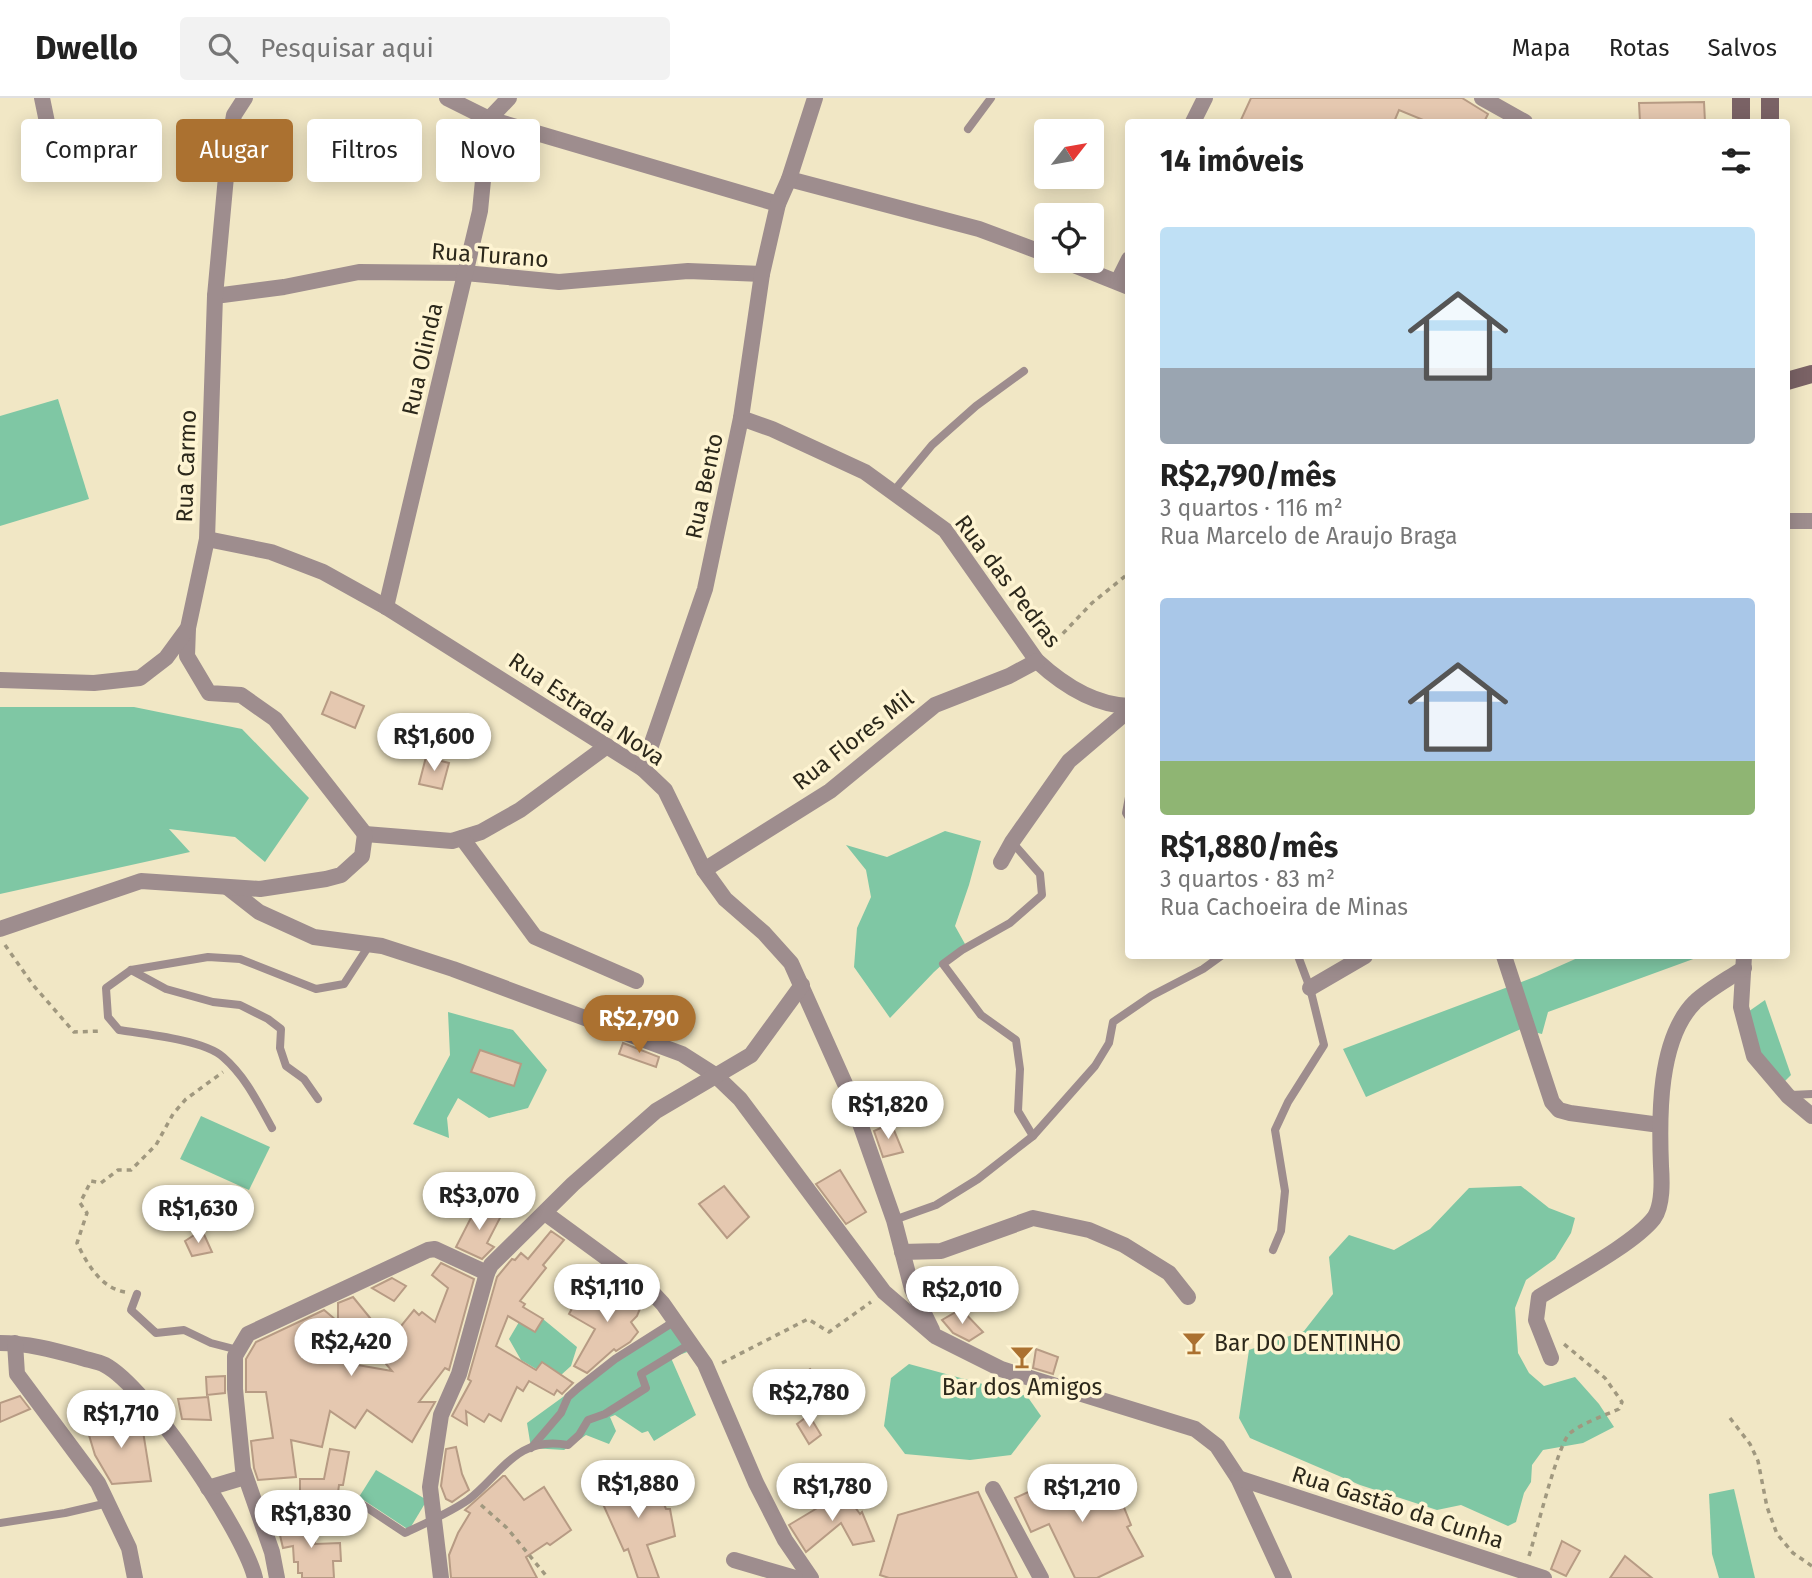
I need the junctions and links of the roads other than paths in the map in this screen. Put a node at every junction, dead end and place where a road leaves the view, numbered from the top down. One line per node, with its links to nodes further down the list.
1 (42, 98): 11 (street)
2 (245, 98): 27 (street, Rua Carmo)
3 (447, 98): 12 (street)
4 (509, 98): 12 (street)
5 (815, 98): 19 (street, Rua Bento)
6 (991, 98): 17 (lane)
7 (1205, 98): 13 (street)
8 (1482, 98): 14 (street)
9 (1741, 98): 15 (street)
10 (1770, 98): 16 (street)
11 (46, 119)
12 (489, 119)
13 (1194, 119)
14 (1520, 119)
15 (1741, 119)
16 (1770, 119)
17 (968, 129)
18 (540, 134): 21 (street)
19 (789, 179): 21 (street, Rua Bento); 22 (street)
20 (483, 182): 23 (street, Rua Olinda)
21 (778, 204): 25 (street, Rua Bento)
22 (1034, 250)
23 (465, 273): 25 (street, Rua Turano); 27 (street, Rua Turano); 36 (street, Rua Olinda)
24 (1095, 273): 26 (street)
25 (762, 274): 31 (street, Rua Bento)
26 (1124, 284)
27 (215, 296): 35 (street, Rua Carmo)
28 (1024, 371): 32 (lane)
29 (1812, 374): 30 (street)
30 (1790, 380)
31 (741, 418): 32 (street, Rua das Pedras); 43 (street, Rua Bento)
32 (893, 492): 38 (street, Rua das Pedras)
33 (1790, 521): 34 (street)
34 (1812, 521)
35 (207, 539): 36 (street, Rua Estrada Nova); 37 (street, Rua Carmo)
36 (386, 607): 42 (street, Rua Estrada Nova)
37 (188, 628): 39 (street, Rua Carmo); 44 (street)
38 (1037, 661): 40 (street, Rua das Pedras); 48 (street, Rua Flores Mil)
39 (0, 680)
40 (1125, 707)
41 (1125, 712): 46 (street)
42 (607, 746): 43 (street, Rua Estrada Nova); 45 (street)
43 (643, 769): 48 (street, Rua Estrada Nova)
44 (365, 834): 45 (street); 49 (street)
45 (462, 838): 58 (street)
46 (1012, 842): 47 (street); 68 (lane)
47 (1001, 862)
48 (704, 870): 59 (street, Rua Estrada Nova)
49 (227, 887): 50 (street); 51 (street)
50 (0, 929)
51 (370, 944): 57 (lane); 61 (street)
52 (1217, 959): 68 (lane)
53 (1299, 959): 60 (lane)
54 (1360, 959): 60 (street)
55 (1505, 959): 66 (street)
56 (1744, 962): 63 (street); 66 (street)
57 (131, 970): 64 (lane); 67 (lane)
58 (636, 981)
59 (802, 985): 61 (street); 70 (street, Rua Estrada Nova)
60 (1310, 988): 71 (lane)
61 (715, 1076): 69 (street); 77 (street)
62 (1812, 1094): 63 (lane)
63 (1788, 1096): 65 (street)
64 (318, 1099)
65 (1812, 1116)
66 (1660, 1125): 81 (street)
67 (272, 1128)
68 (1033, 1136): 70 (lane)
69 (545, 1213): 73 (street); 76 (street)
70 (894, 1220): 72 (street, Rua Estrada Nova)
71 (1273, 1250)
72 (902, 1251): 75 (street); 77 (street, Rua Estrada Nova)
73 (487, 1273): 80 (street); 89 (street)
74 (137, 1294): 80 (lane)
75 (1188, 1297)
76 (675, 1321): 79 (street); 82 (lane)
77 (935, 1336): 84 (street)
78 (8, 1343): 85 (street); 87 (street)
79 (690, 1343): 82 (lane); 97 (street)
80 (237, 1350): 83 (street)
81 (1551, 1358)
82 (531, 1448): 89 (lane)
83 (245, 1478): 85 (street); 88 (street)
84 (1238, 1478): 99 (street); 100 (street, Rua Gastão da Cunha)
85 (208, 1488): 93 (street)
86 (993, 1489): 98 (street)
87 (108, 1503): 90 (lane); 92 (street)
88 (257, 1511): 89 (lane); 94 (street)
89 (434, 1518): 95 (street)
90 (0, 1522)
91 (734, 1560): 96 (street)
92 (135, 1578)
93 (255, 1578)
94 (277, 1578)
95 (441, 1578)
96 (794, 1578)
97 (811, 1578)
98 (1041, 1578)
99 (1284, 1578)
100 (1544, 1578)

